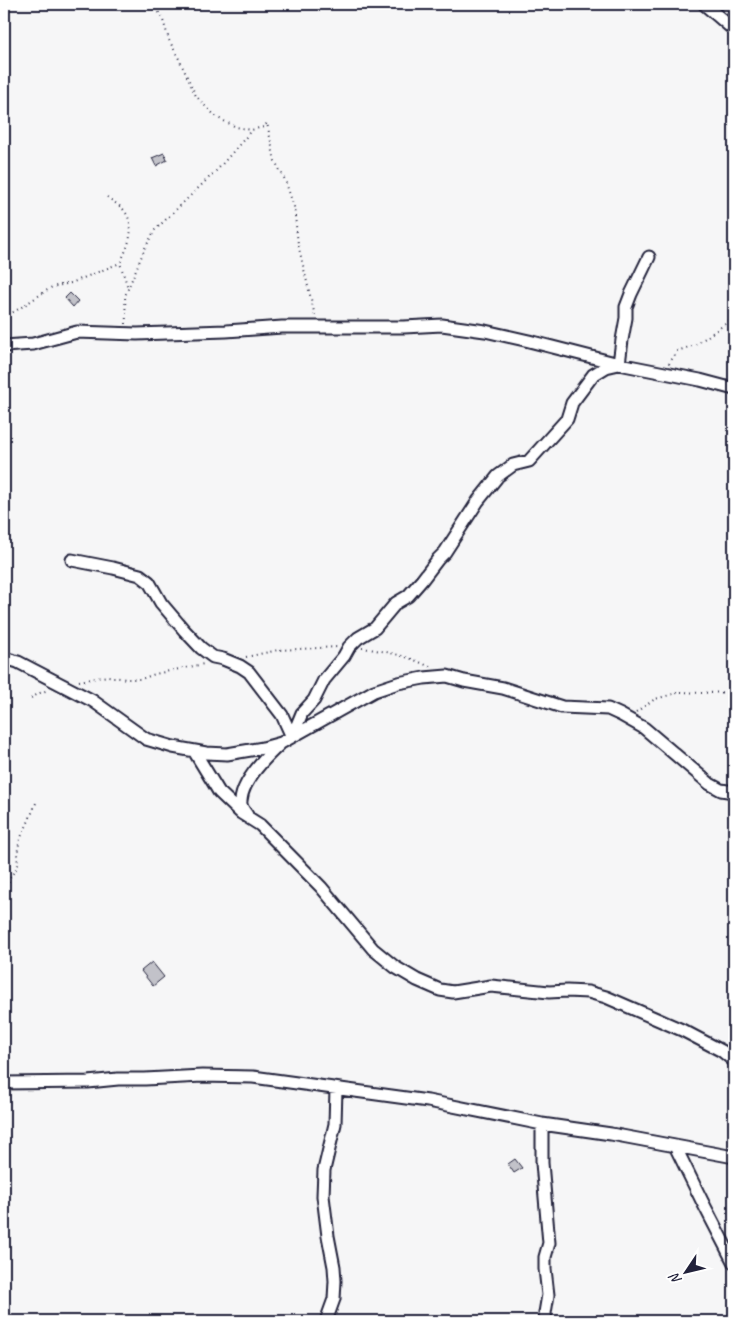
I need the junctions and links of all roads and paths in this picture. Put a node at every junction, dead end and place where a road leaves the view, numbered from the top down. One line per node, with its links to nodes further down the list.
1 (153, 4): 4 (path)
2 (704, 4): 3 (street)
3 (734, 30)
4 (251, 130): 8 (path); 11 (path)
5 (107, 198): 7 (path)
6 (649, 257): 14 (street)
7 (120, 262): 8 (path); 9 (path)
8 (128, 288): 12 (path)
9 (4, 317)
10 (734, 318): 15 (path)
11 (317, 326): 12 (street); 14 (street)
12 (127, 334): 13 (street)
13 (4, 346)
14 (620, 364): 15 (street); 21 (street)
15 (657, 372): 16 (street)
16 (734, 389)
17 (72, 560): 21 (street)
18 (4, 658): 22 (street)
19 (734, 692): 20 (path)
20 (621, 715): 21 (street); 23 (street)
21 (286, 740): 22 (street); 25 (street)
22 (194, 751): 25 (street)
23 (734, 792)
24 (36, 803): 26 (path)
25 (250, 818): 27 (street)
26 (4, 897)
27 (734, 1061)
28 (4, 1083): 29 (street)
29 (336, 1089): 30 (street); 34 (street)
30 (542, 1124): 31 (street); 35 (street)
31 (675, 1146): 32 (street); 33 (street)
32 (734, 1157)
33 (734, 1263)
34 (326, 1321)
35 (546, 1321)

